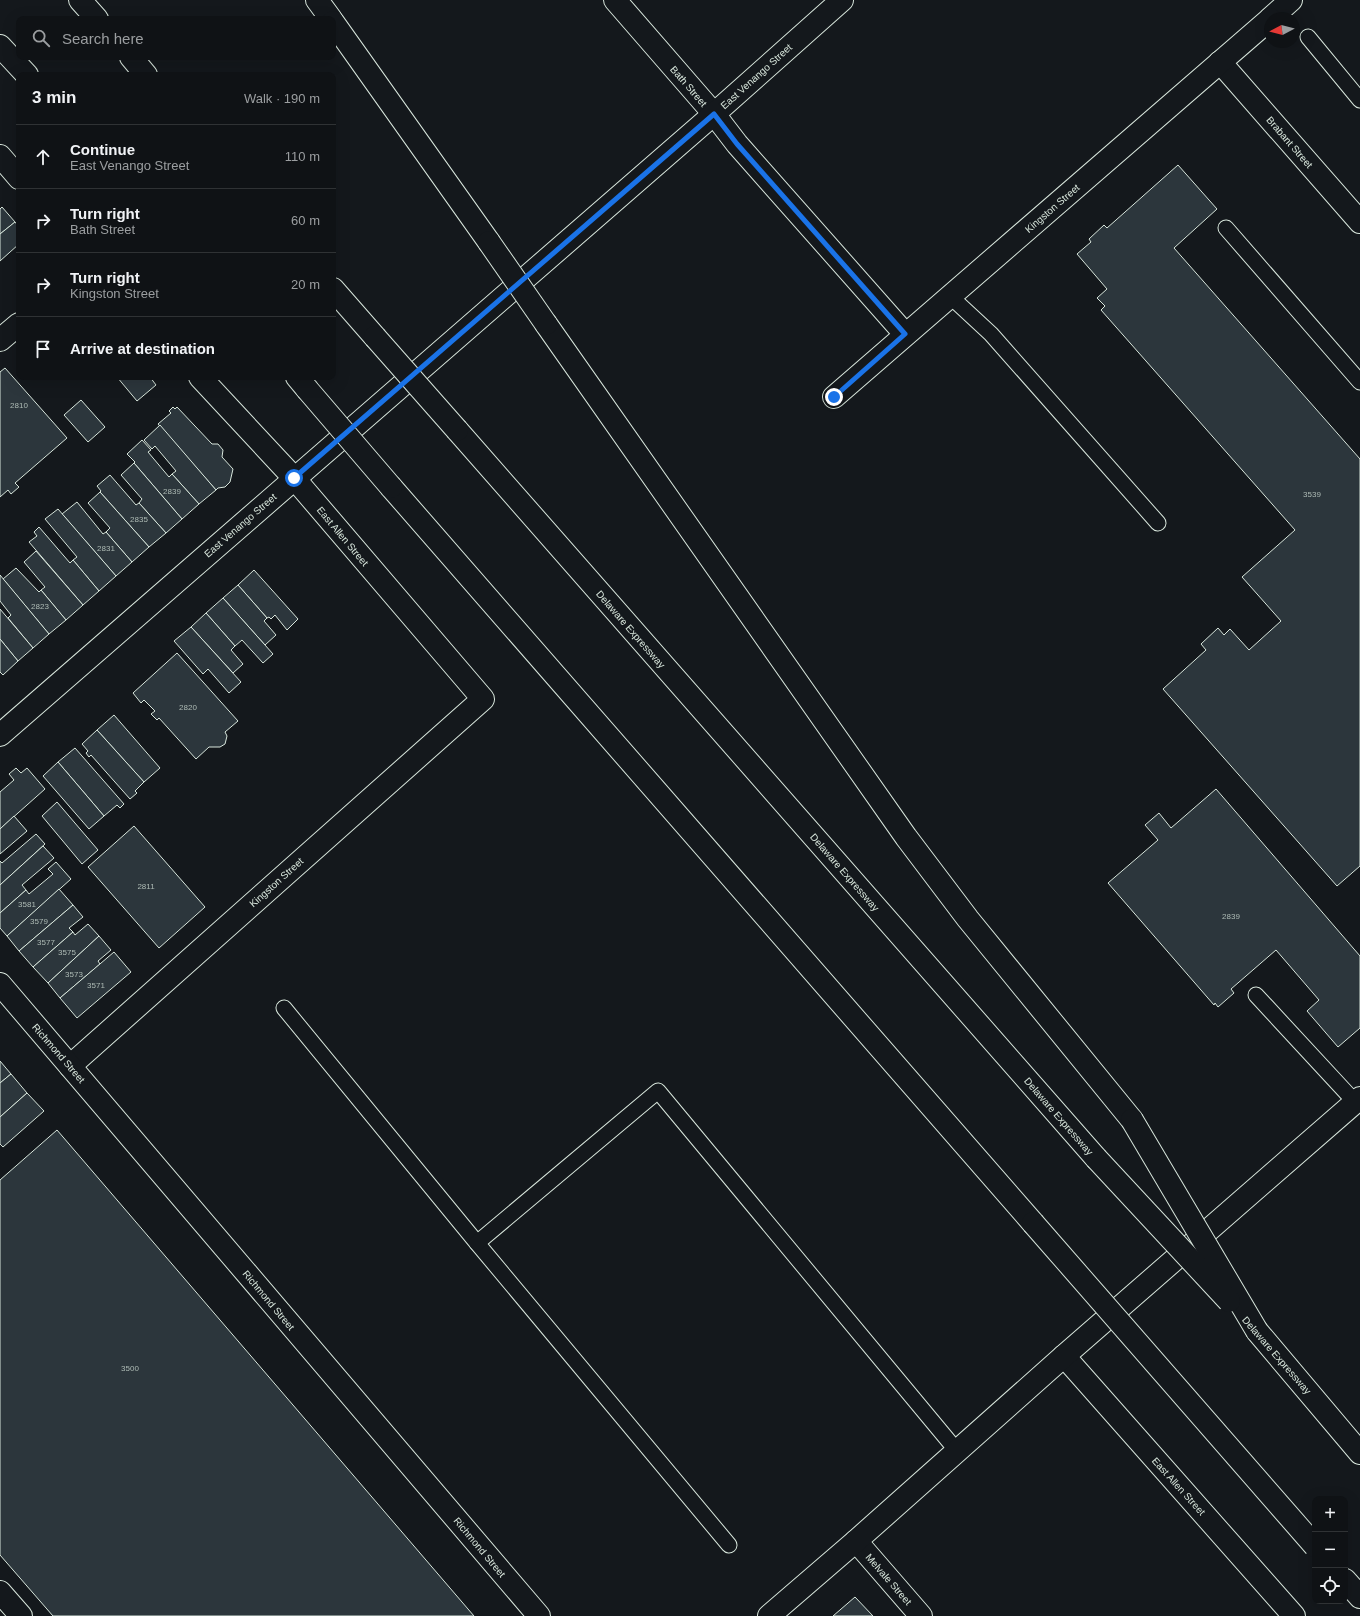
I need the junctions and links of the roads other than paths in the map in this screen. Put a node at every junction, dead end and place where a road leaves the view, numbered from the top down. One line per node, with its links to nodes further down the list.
1 (80, 0): 7 (main road)
2 (317, 0): 8 (main road)
3 (615, 0): 18 (main road, Bath Street)
4 (842, 0): 18 (main road, East Venango Street)
5 (1291, 0): 6 (main road, Kingston Street)
6 (1277, 12)
7 (94, 16)
8 (329, 16)
9 (1264, 23): 14 (main road, Kingston Street)
10 (336, 26): 42 (main road, bridge)
11 (1308, 37): 17 (lane)
12 (0, 46): 15 (main road)
13 (134, 60): 16 (main road)
14 (1220, 62): 21 (main road, Brabant Street); 24 (main road, Kingston Street)
15 (24, 72)
16 (144, 72)
17 (1360, 100)
18 (714, 114): 26 (main road, Bath Street); 32 (main road, East Venango Street)
19 (0, 156): 20 (main road)
20 (16, 175)
21 (1360, 222)
22 (1226, 228): 29 (lane)
23 (336, 292): 42 (main road, Delaware Expressway, bridge)
24 (950, 296): 26 (main road, Kingston Street); 33 (lane)
25 (16, 327): 27 (main road)
26 (905, 334): 31 (main road, Kingston Street)
27 (0, 340)
28 (203, 380): 32 (main road, East Allen Street)
29 (1360, 382)
30 (302, 383): 47 (main road, bridge)
31 (834, 397)
32 (294, 478): 34 (main road, East Allen Street); 35 (main road, East Venango Street)
33 (1158, 523)
34 (482, 699): 39 (main road, Kingston Street)
35 (0, 735)
36 (0, 984): 39 (main road, Richmond Street)
37 (1256, 995): 40 (lane)
38 (284, 1008): 41 (lane)
39 (70, 1066): 53 (main road, Richmond Street)
40 (1358, 1100): 43 (main road)
41 (477, 1243): 44 (lane); 48 (lane)
42 (1257, 1331): 45 (main road, Delaware Expressway)
43 (1064, 1356): 44 (main road); 56 (main road, East Allen Street)
44 (957, 1451): 46 (main road)
45 (1360, 1453)
46 (856, 1541): 54 (main road); 55 (main road, Melvale Street)
47 (1312, 1543)
48 (729, 1545)
49 (1348, 1583): 51 (main road)
50 (0, 1592): 52 (main road)
51 (1360, 1597)
52 (21, 1616)
53 (539, 1616)
54 (769, 1616)
55 (921, 1616)
56 (1294, 1616)

